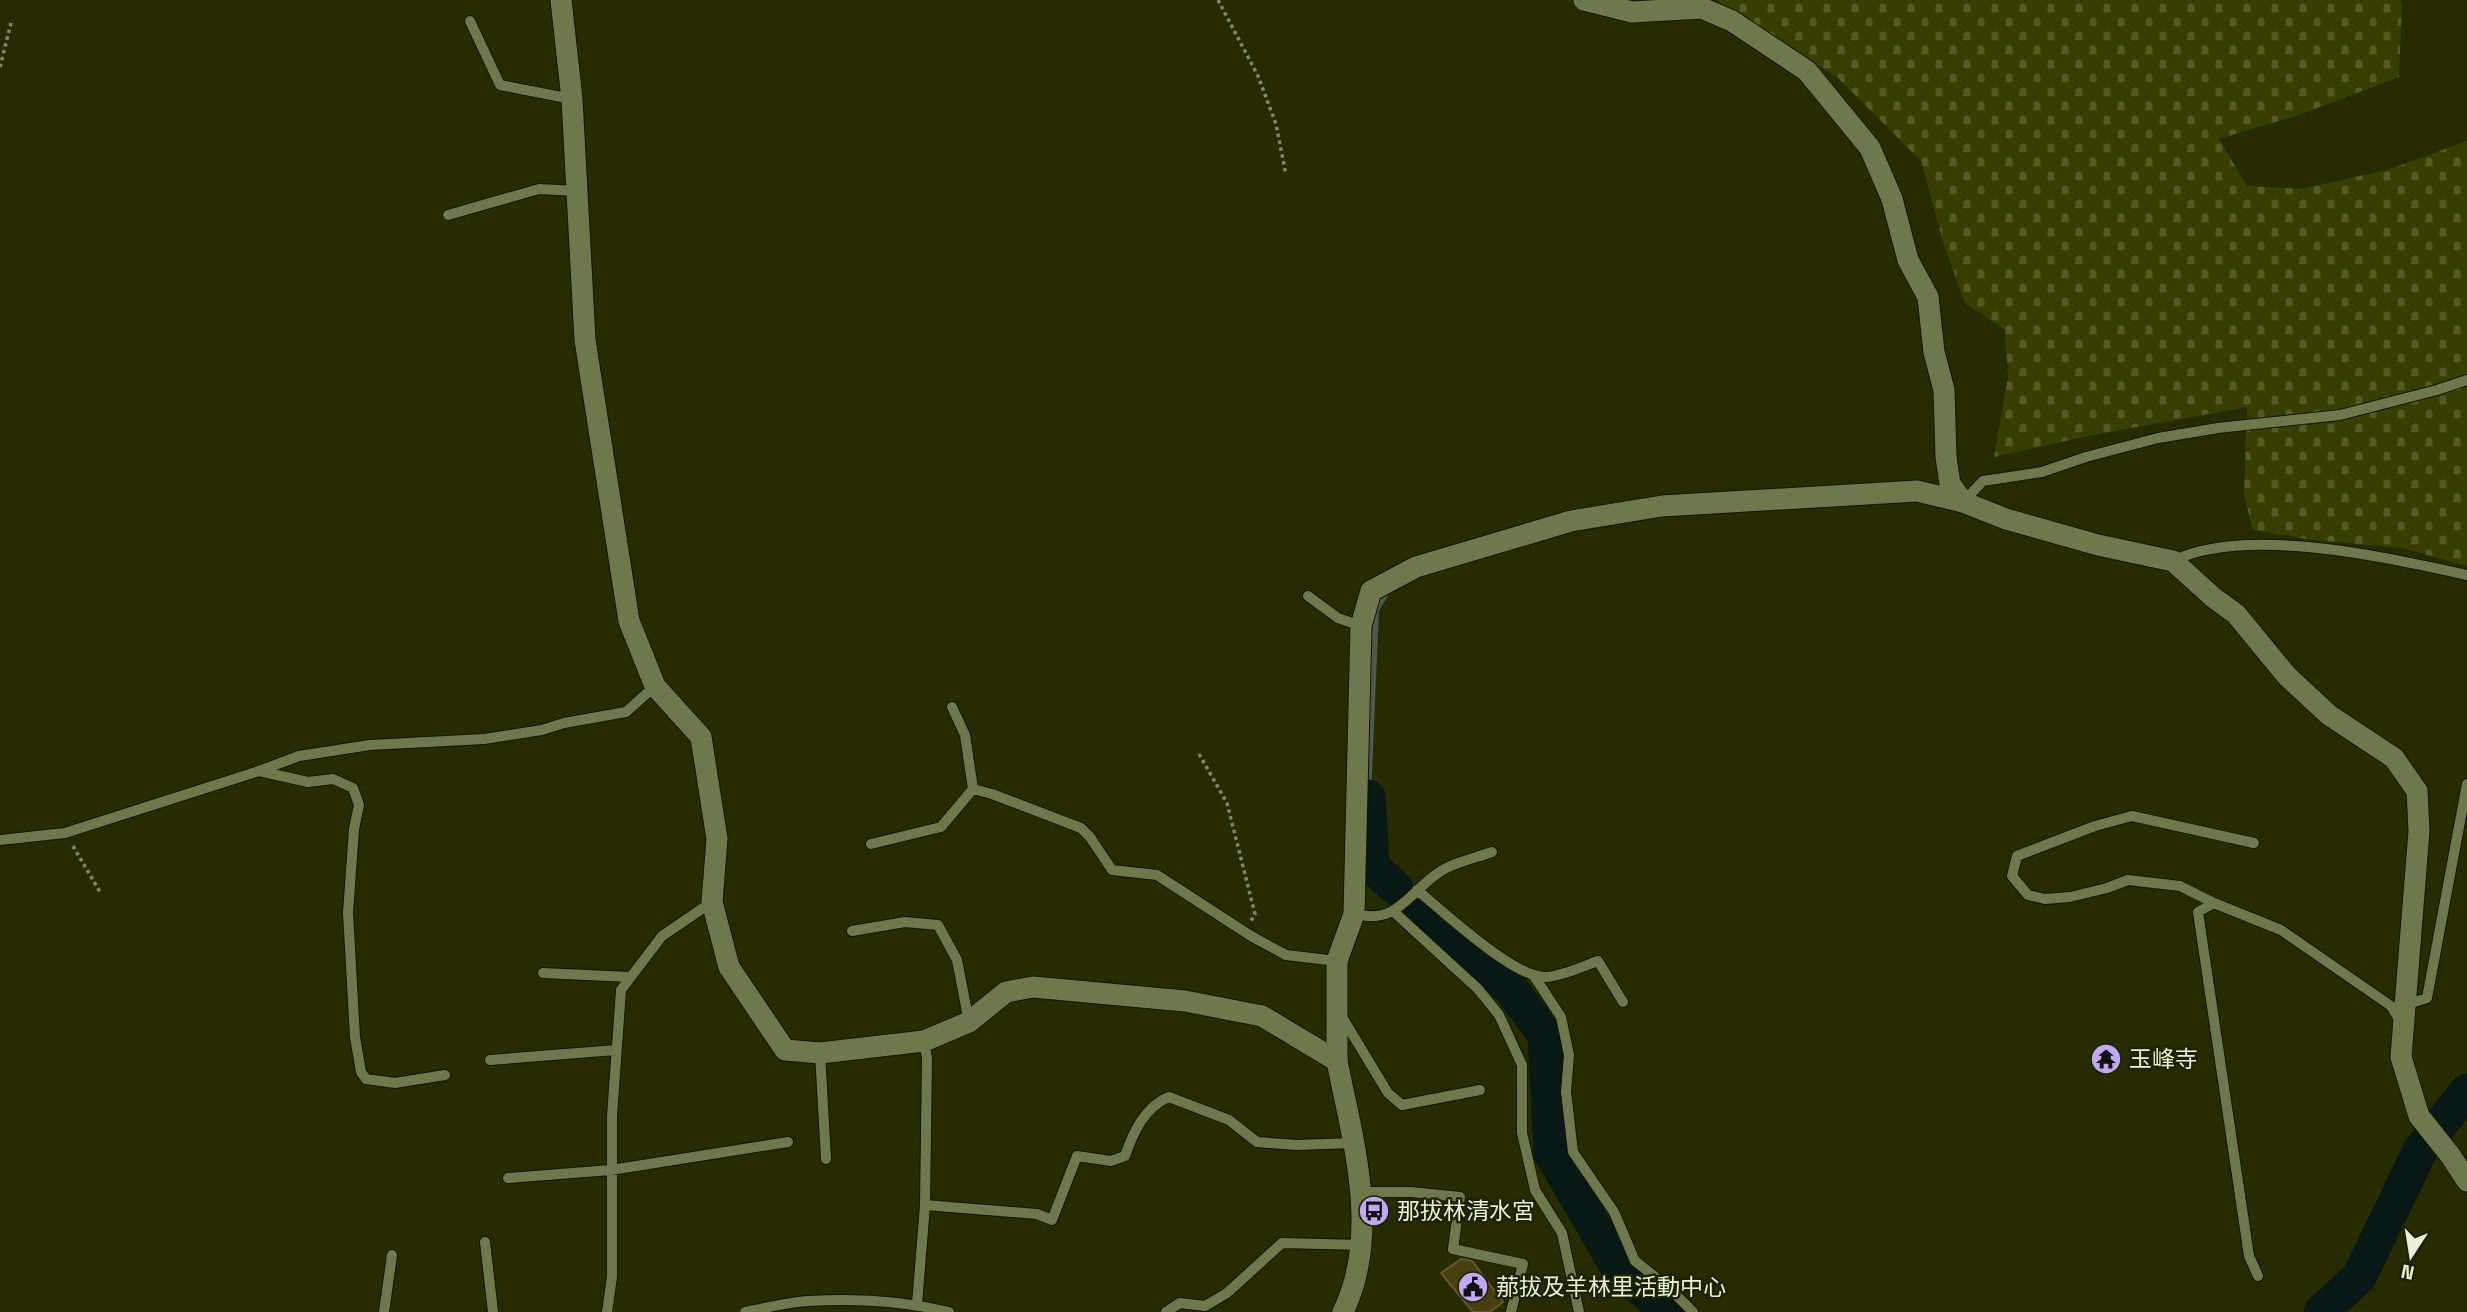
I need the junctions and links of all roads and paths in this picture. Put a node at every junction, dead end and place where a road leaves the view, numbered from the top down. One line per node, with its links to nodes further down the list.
1 (561, 0): 7 (street)
2 (1218, 0): 8 (path)
3 (1584, 0): 12 (street)
4 (470, 21): 7 (lane)
5 (11, 23): 6 (path)
6 (0, 67)
7 (572, 99): 9 (street)
8 (1286, 176)
9 (577, 191): 10 (lane); 17 (street)
10 (448, 215)
11 (2467, 380): 12 (lane)
12 (1963, 502): 13 (street); 16 (street)
13 (2172, 561): 14 (lane); 42 (street)
14 (2467, 575)
15 (1308, 596): 16 (lane)
16 (1361, 626): 33 (street)
17 (655, 686): 20 (lane); 30 (street)
18 (952, 707): 22 (lane)
19 (1199, 754): 35 (path)
20 (259, 771): 23 (lane); 49 (lane)
21 (2467, 784): 42 (lane)
22 (973, 789): 26 (lane); 35 (lane)
23 (65, 833): 24 (lane); 29 (path)
24 (0, 840)
25 (2255, 843): 31 (lane)
26 (871, 844)
27 (1492, 852): 28 (lane)
28 (1417, 890): 32 (lane); 38 (lane)
29 (100, 892)
30 (712, 902): 39 (lane); 46 (street)
31 (2214, 903): 42 (lane); 62 (lane)
32 (1394, 912): 33 (lane); 72 (lane)
33 (1354, 914): 36 (street)
34 (852, 930): 43 (lane)
35 (1244, 932): 36 (lane)
36 (1337, 961): 41 (street)
37 (544, 973): 39 (lane)
38 (1534, 976): 40 (lane); 73 (lane)
39 (629, 977): 45 (lane)
40 (1623, 1002)
41 (1336, 1009): 48 (street); 50 (lane)
42 (2404, 1016): 56 (street)
43 (969, 1022): 44 (street); 48 (street)
44 (924, 1041): 46 (street); 58 (lane)
45 (616, 1050): 47 (lane); 54 (lane)
46 (820, 1053): 53 (lane)
47 (490, 1060)
48 (1337, 1061): 52 (street)
49 (445, 1075)
50 (1480, 1090)
51 (788, 1142): 54 (lane)
52 (1353, 1143): 57 (street); 58 (lane)
53 (826, 1159)
54 (611, 1170): 55 (lane); 66 (lane)
55 (508, 1178)
56 (2467, 1181)
57 (1360, 1192): 60 (street); 71 (lane)
58 (925, 1205): 63 (lane)
59 (485, 1242): 65 (lane)
60 (1362, 1245): 69 (lane); 70 (street)
61 (392, 1255): 64 (lane)
62 (2258, 1276)
63 (917, 1304): 67 (lane); 68 (lane)
64 (384, 1312)
65 (493, 1312)
66 (607, 1312)
67 (745, 1312)
68 (949, 1312)
69 (1166, 1312)
70 (1343, 1312)
71 (1511, 1312)
72 (1578, 1312)
73 (1693, 1312)

